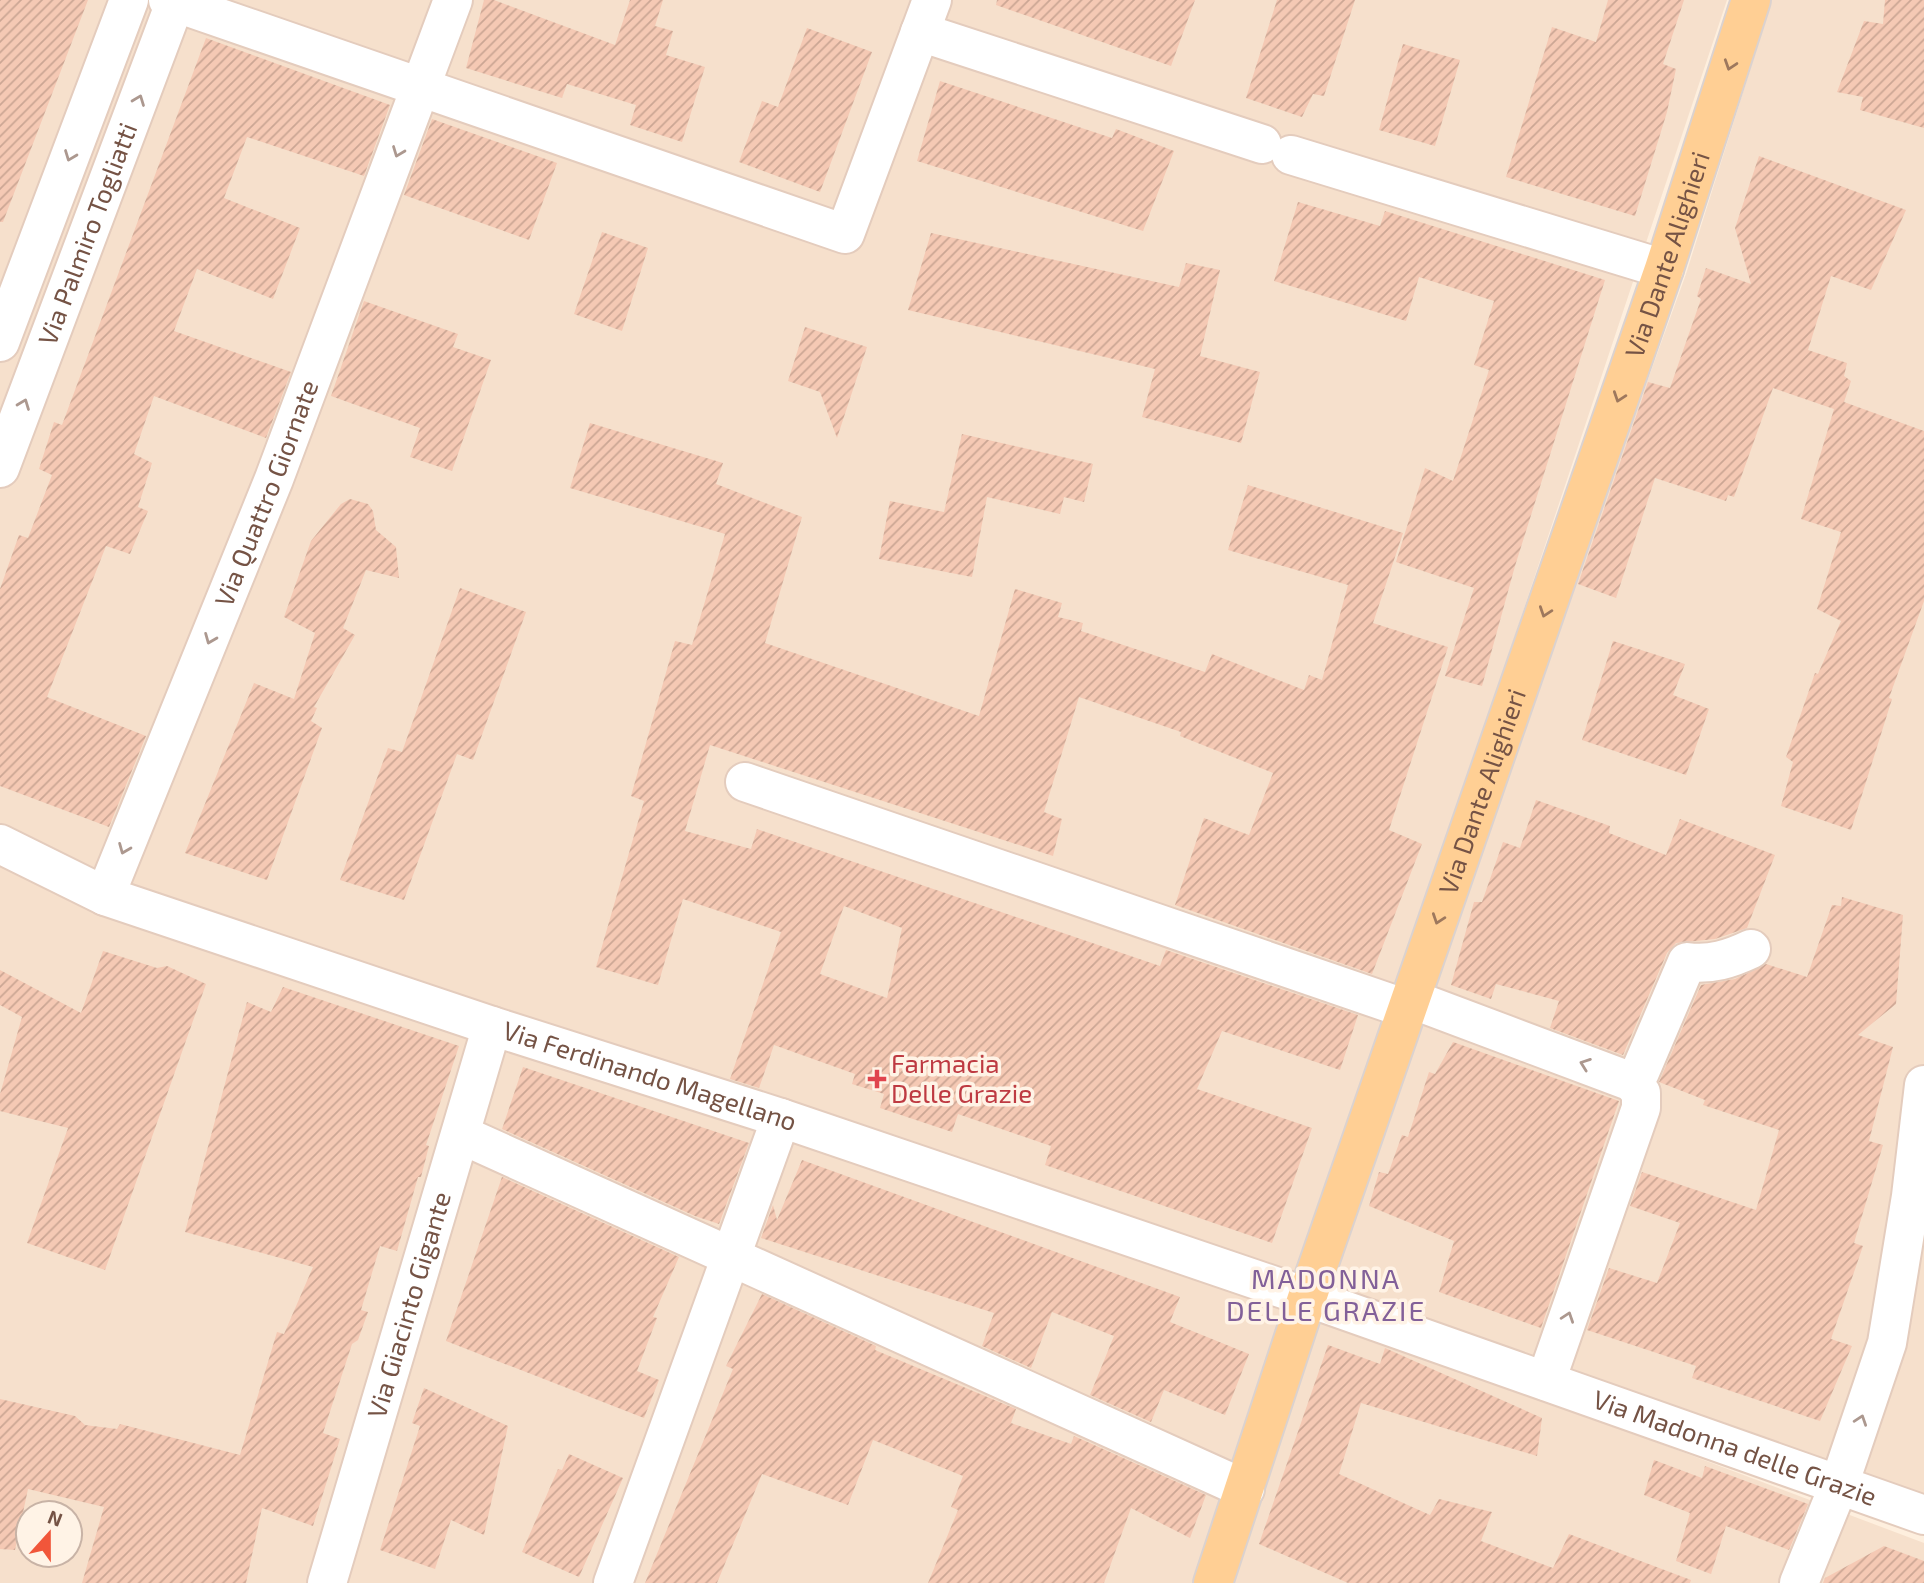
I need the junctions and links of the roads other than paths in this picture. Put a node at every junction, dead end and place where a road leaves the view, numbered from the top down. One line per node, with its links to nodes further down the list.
1 (128, 0): 8 (street, Via Palmiro Togliatti, one-way to 8)
2 (453, 0): 6 (street, Via Quattro Giornate)
3 (1751, 0): 7 (main road, Via Dante Alighieri, one-way to 7)
4 (173, 1): 6 (street); 9 (street, Via Palmiro Togliatti, one-way to 4)
5 (926, 16): 6 (street); 7 (street)
6 (423, 89): 12 (street, Via Quattro Giornate, one-way to 12)
7 (1664, 269): 14 (main road, Via Dante Alighieri, one-way to 14)
8 (0, 342)
9 (0, 468)
10 (745, 782): 14 (street)
11 (0, 844): 12 (street, Via Ferdinando Magellano)
12 (106, 896): 15 (street, Via Ferdinando Magellano)
13 (1751, 949): 16 (street)
14 (1409, 1004): 16 (street, one-way to 14); 21 (main road, Via Dante Alighieri)
15 (492, 1026): 18 (street, Via Ferdinando Magellano); 19 (street, Via Giacinto Gigante)
16 (1632, 1082): 22 (street, one-way to 16)
17 (1924, 1085): 23 (street, one-way to 17)
18 (781, 1118): 20 (street); 21 (street, Via Ferdinando Magellano)
19 (461, 1135): 20 (street); 26 (street, Via Giacinto Gigante)
20 (731, 1256): 24 (street); 27 (street)
21 (1307, 1297): 22 (street, Via Madonna delle Grazie); 24 (main road, Via Dante Alighieri)
22 (1546, 1381): 23 (street, Via Madonna delle Grazie)
23 (1839, 1485): 25 (street, Via Madonna delle Grazie); 29 (street)
24 (1245, 1489): 28 (main road, Via Dante Alighieri)
25 (1924, 1515)
26 (327, 1583)
27 (613, 1583)
28 (1213, 1583)
29 (1799, 1583)

